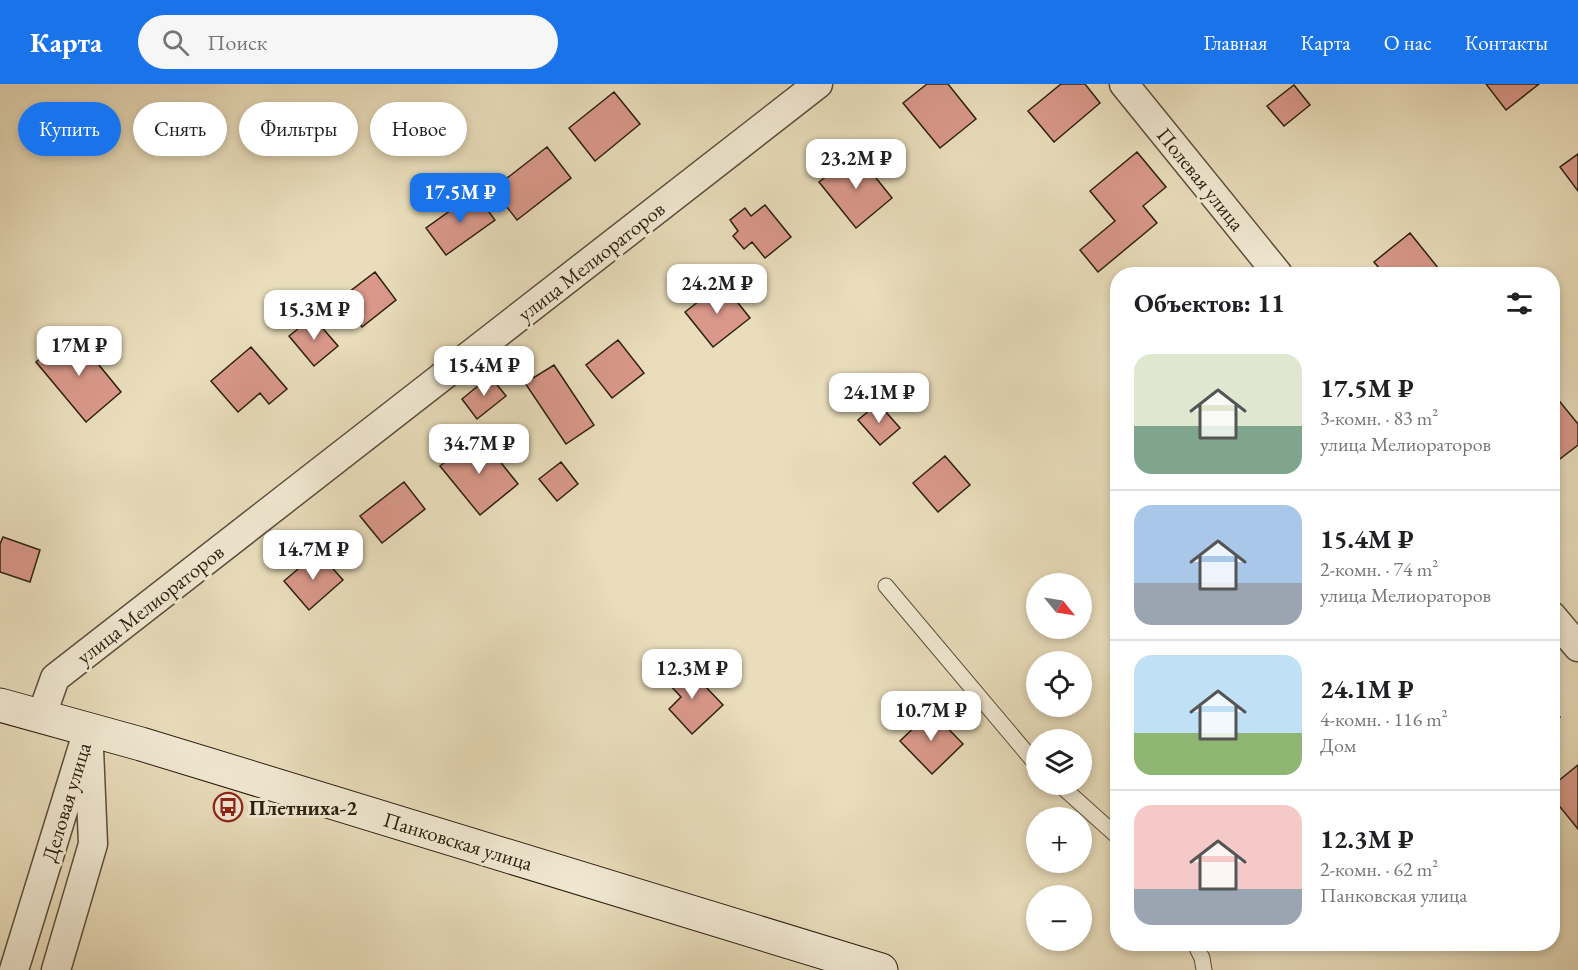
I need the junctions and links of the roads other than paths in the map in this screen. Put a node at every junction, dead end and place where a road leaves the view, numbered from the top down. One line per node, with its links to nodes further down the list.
1 (818, 84): 8 (street, улица Мелиораторов)
2 (1124, 84): 3 (street, Полевая улица)
3 (1272, 267)
4 (886, 586): 10 (lane)
5 (1560, 626): 6 (street)
6 (1578, 647)
7 (0, 705): 8 (main road, Панковская улица)
8 (41, 717): 9 (main road, Панковская улица)
9 (88, 730): 14 (street, Деловая улица); 15 (street, Деловая улица); 16 (main road, Панковская улица)
10 (1026, 752)
11 (1071, 795): 12 (lane)
12 (1110, 830)
13 (1198, 951): 17 (lane)
14 (14, 970)
15 (56, 970)
16 (881, 970)
17 (1204, 970)

